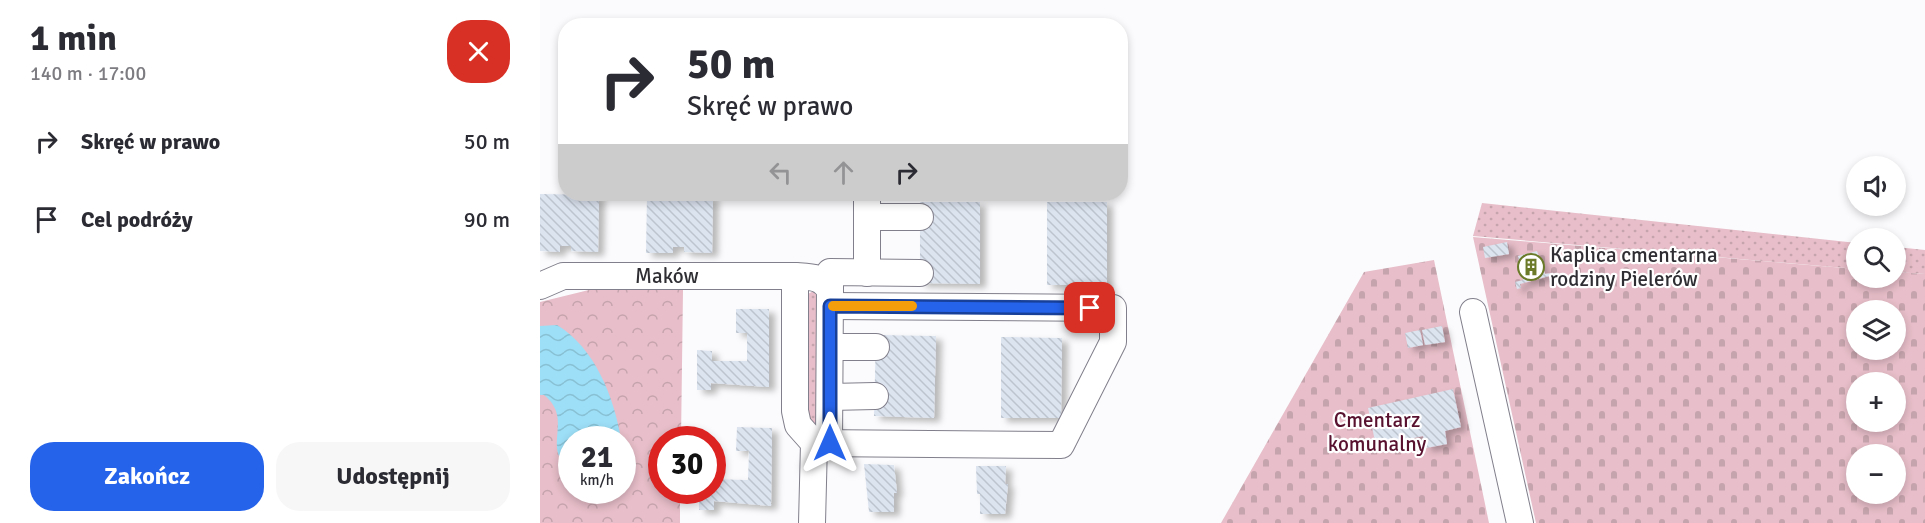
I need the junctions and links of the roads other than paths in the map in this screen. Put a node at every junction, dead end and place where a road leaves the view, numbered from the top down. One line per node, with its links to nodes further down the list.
1 (867, 205): 2 (street); 3 (street)
2 (920, 217)
3 (867, 273): 4 (street); 7 (street)
4 (920, 273)
5 (795, 276): 6 (street, Maków); 7 (street, Maków); 13 (street)
6 (540, 286)
7 (830, 298): 9 (street); 13 (street)
8 (1473, 312): 15 (street)
9 (830, 347): 10 (street); 12 (street)
10 (876, 347)
11 (875, 396): 12 (street)
12 (830, 397): 13 (street)
13 (822, 443): 14 (street)
14 (812, 523)
15 (1520, 523)

